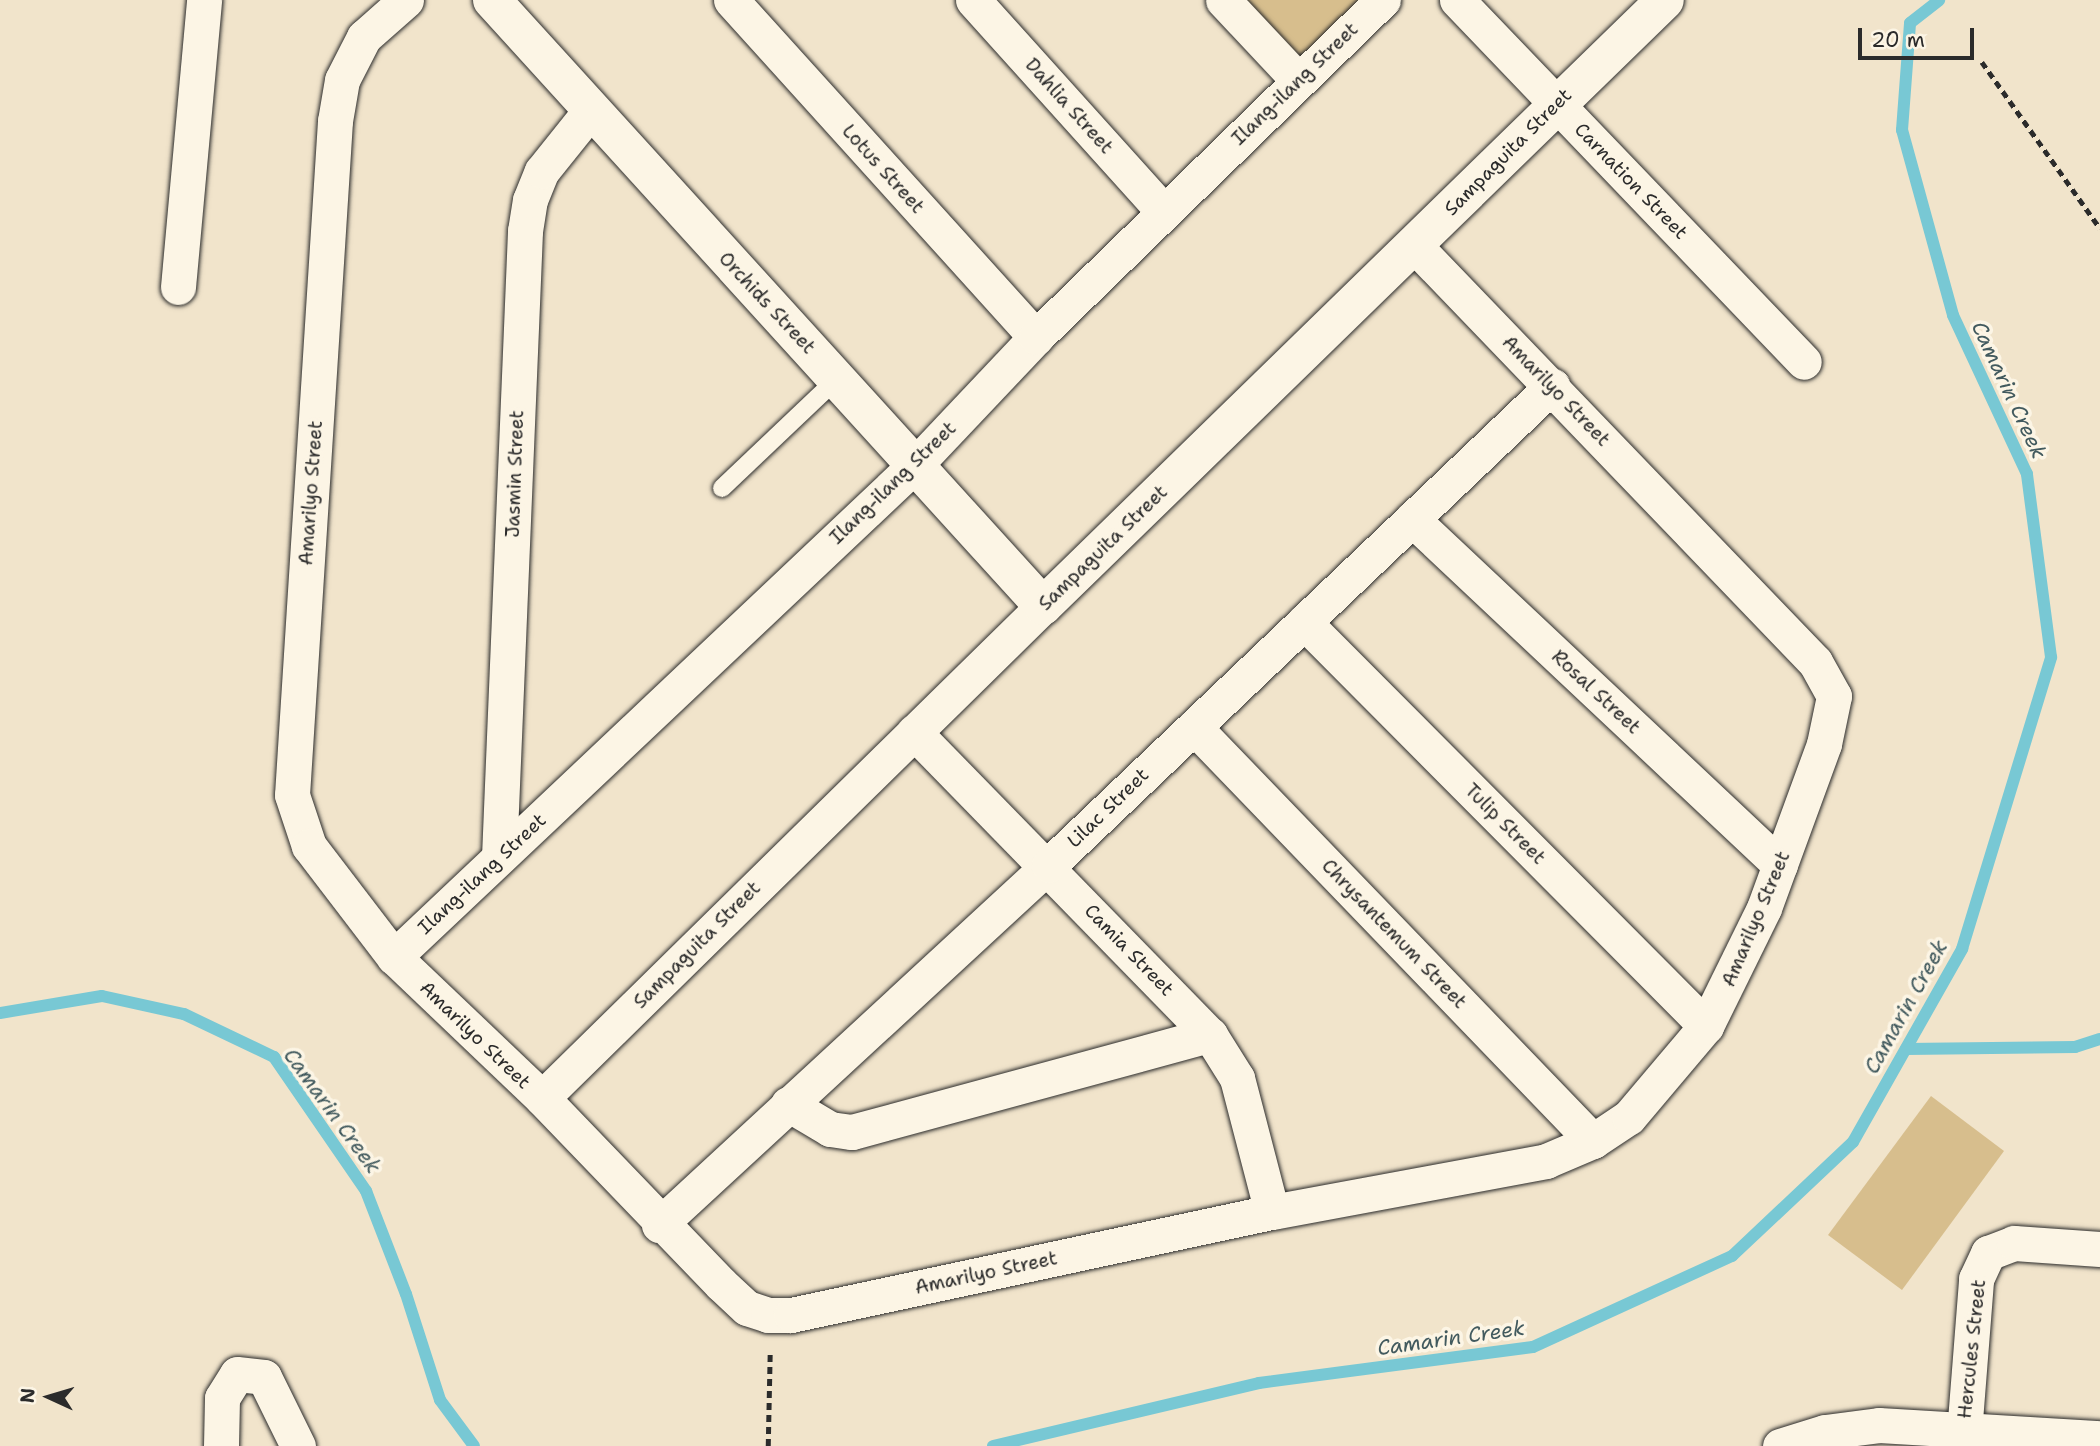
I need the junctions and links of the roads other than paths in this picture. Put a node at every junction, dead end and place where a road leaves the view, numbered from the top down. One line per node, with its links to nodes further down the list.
1 (204, 0): 15 (street)
2 (406, 0): 30 (street, Amarilyo Street)
3 (492, 0): 12 (street, Orchids Street)
4 (731, 0): 16 (street, Lotus Street)
5 (973, 0): 13 (street, Dahlia Street)
6 (1223, 0): 10 (street)
7 (1383, 0): 10 (street, Ilang-ilang Street)
8 (1457, 0): 11 (street, Carnation Street)
9 (1665, 0): 11 (street, Sampaguita Street)
10 (1298, 80): 13 (street, Ilang-ilang Street)
11 (1557, 104): 14 (street, Sampaguita Street); 17 (street, Carnation Street)
12 (590, 111): 18 (street, Orchids Street); 27 (street, Jasmin Street)
13 (1164, 212): 16 (street, Ilang-ilang Street)
14 (1414, 245): 19 (street, Amarilyo Street); 23 (street, Sampaguita Street)
15 (177, 287)
16 (1036, 337): 20 (street, Ilang-ilang Street)
17 (1804, 362)
18 (837, 379): 20 (street, Orchids Street); 21 (lane)
19 (1552, 386): 22 (street, Lilac Street); 29 (street, Amarilyo Street)
20 (916, 464): 23 (street, Orchids Street); 27 (street, Ilang-ilang Street)
21 (722, 488)
22 (1412, 519): 24 (street, Lilac Street); 29 (street, Rosal Street)
23 (1043, 606): 26 (street, Sampaguita Street)
24 (1304, 622): 25 (street, Lilac Street); 31 (street, Tulip Street)
25 (1194, 727): 28 (street, Lilac Street); 35 (street, Chrysantemum Street)
26 (914, 732): 28 (street, Camia Street); 33 (street, Sampaguita Street)
27 (499, 857): 30 (street, Ilang-ilang Street)
28 (1049, 865): 32 (street, Camia Street); 34 (street, Lilac Street)
29 (1780, 865): 31 (street, Amarilyo Street)
30 (394, 957): 33 (street, Amarilyo Street)
31 (1706, 1026): 35 (street, Amarilyo Street)
32 (1210, 1035): 34 (street); 36 (street, Camia Street)
33 (542, 1098): 37 (street, Amarilyo Street)
34 (788, 1104): 37 (street, Lilac Street)
35 (1593, 1141): 36 (street, Amarilyo Street)
36 (1272, 1212): 37 (street, Amarilyo Street)
37 (659, 1225)
38 (2100, 1249): 39 (street, Hercules Street)
39 (1964, 1438): 40 (street); 43 (street)
40 (2100, 1438)
41 (222, 1446): 42 (street)
42 (298, 1446)
43 (1780, 1446)

